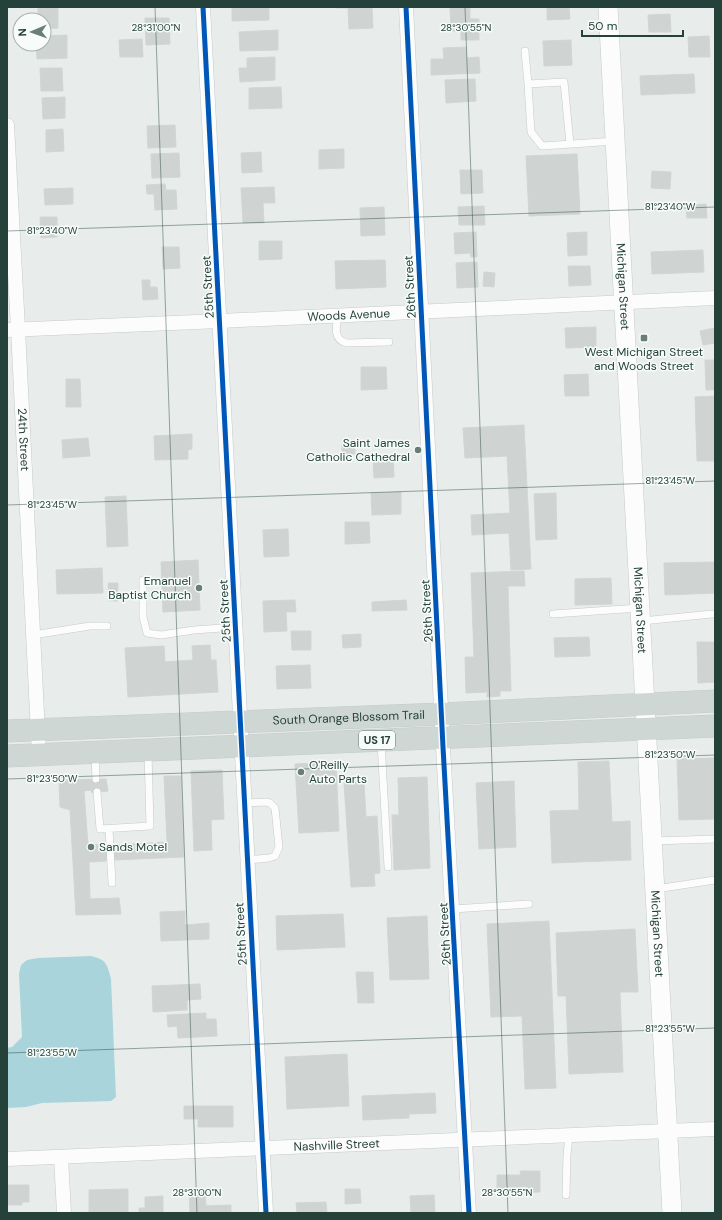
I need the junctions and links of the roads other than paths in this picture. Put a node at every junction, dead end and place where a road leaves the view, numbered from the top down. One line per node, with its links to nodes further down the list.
1 (203, 7): 13 (street, 25th Street)
2 (406, 7): 11 (street, 26th Street)
3 (608, 7): 7 (main road, Michigan Street)
4 (525, 51): 5 (lane)
5 (528, 84): 8 (lane); 8 (lane)
6 (7, 125): 14 (street, 24th Street)
7 (615, 141): 8 (lane); 10 (main road, Michigan Street)
8 (570, 144)
9 (715, 298): 10 (street, Woods Avenue)
10 (623, 302): 11 (street, Woods Avenue); 19 (main road, Michigan Street)
11 (422, 311): 12 (street, Woods Avenue); 25 (street, 26th Street)
12 (338, 315): 13 (street, Woods Avenue); 15 (lane)
13 (220, 321): 14 (street, Woods Avenue); 21 (street, 25th Street)
14 (13, 329): 22 (street, 24th Street)
15 (389, 342)
16 (143, 580): 21 (lane)
17 (552, 614): 19 (lane)
18 (712, 614): 19 (lane)
19 (640, 615): 24 (main road, Michigan Street)
20 (107, 626): 22 (lane)
21 (236, 627): 26 (street, 25th Street)
22 (33, 635): 29 (street, 24th Street)
23 (715, 701): 24 (main road, South Orange Blossom Trail / US 17)
24 (644, 704): 25 (main road, South Orange Blossom Trail / US 17); 28 (main road, Michigan Street)
25 (442, 714): 26 (main road, South Orange Blossom Trail / US 17); 31 (street, 26th Street)
26 (240, 721): 29 (main road, South Orange Blossom Trail / US 17); 33 (street, 25th Street)
27 (715, 726): 28 (main road, South Orange Blossom Trail / US 17)
28 (645, 729): 31 (main road, South Orange Blossom Trail / US 17); 43 (main road, Michigan Street)
29 (38, 730): 30 (main road, South Orange Blossom Trail / US 17); 36 (street, 24th Street)
30 (7, 731)
31 (443, 737): 32 (main road, South Orange Blossom Trail / US 17); 50 (street, 26th Street)
32 (381, 740): 33 (main road, South Orange Blossom Trail / US 17); 45 (lane)
33 (241, 746): 34 (main road, South Orange Blossom Trail / US 17); 40 (street, 25th Street)
34 (148, 750): 35 (main road, South Orange Blossom Trail / US 17); 41 (lane)
35 (94, 752): 36 (main road, South Orange Blossom Trail / US 17); 38 (lane)
36 (39, 754): 37 (main road, South Orange Blossom Trail / US 17)
37 (7, 756)
38 (96, 779)
39 (97, 792): 41 (lane)
40 (244, 803): 44 (street, 25th Street); 44 (lane)
41 (109, 829): 47 (lane)
42 (715, 839): 43 (lane)
43 (651, 841): 48 (main road, Michigan Street)
44 (247, 860): 55 (street, 25th Street)
45 (388, 867)
46 (715, 880): 48 (lane)
47 (112, 883)
48 (654, 890): 52 (main road, Michigan Street)
49 (529, 904): 50 (lane)
50 (453, 909): 54 (street, 26th Street)
51 (715, 1129): 52 (street, Nashville Street)
52 (667, 1131): 53 (street, Nashville Street); 62 (main road, Michigan Street)
53 (569, 1135): 54 (street, Nashville Street); 58 (lane)
54 (466, 1139): 55 (street, Nashville Street); 61 (street, 26th Street)
55 (263, 1149): 56 (street, Nashville Street); 60 (street, 25th Street)
56 (61, 1157): 57 (street, Nashville Street); 59 (street)
57 (7, 1159)
58 (566, 1195)
59 (64, 1213)
60 (266, 1213)
61 (469, 1213)
62 (672, 1213)

